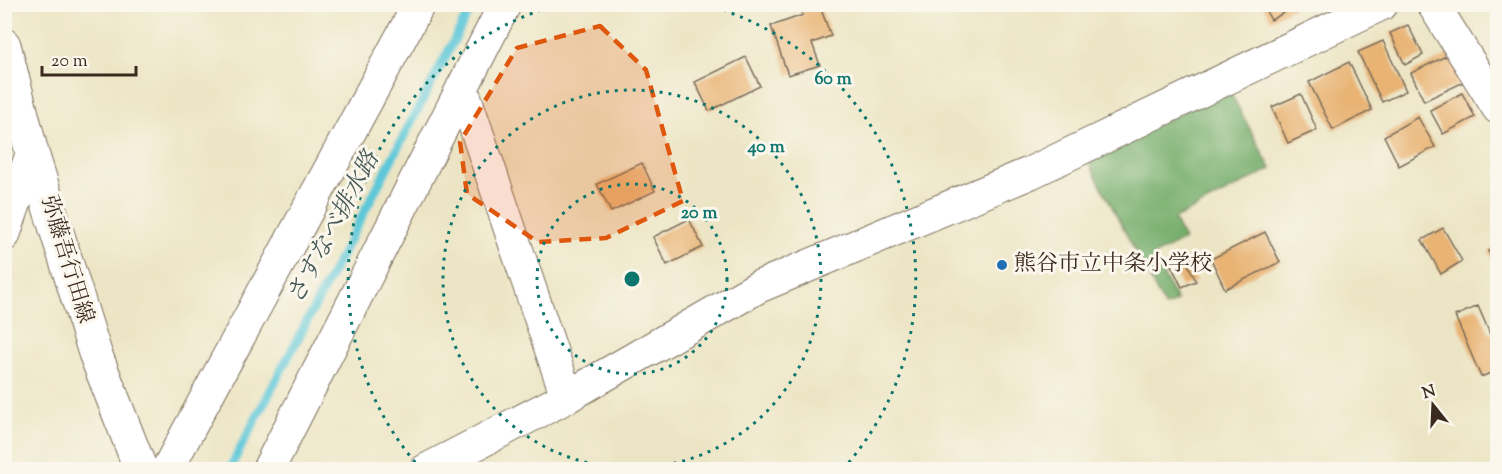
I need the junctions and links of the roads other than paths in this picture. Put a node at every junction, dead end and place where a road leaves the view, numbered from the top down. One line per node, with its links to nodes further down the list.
1 (419, 4): 12 (street)
2 (505, 4): 6 (street)
3 (1382, 4): 10 (street)
4 (1433, 4): 7 (street)
5 (4, 45): 8 (main road, 弥藤吾行田線)
6 (462, 88): 10 (street); 13 (street)
7 (1497, 108)
8 (32, 153): 9 (street); 11 (main road, 弥藤吾行田線)
9 (4, 236)
10 (567, 397): 14 (street)
11 (141, 470)
12 (167, 470)
13 (268, 470)
14 (426, 470)

